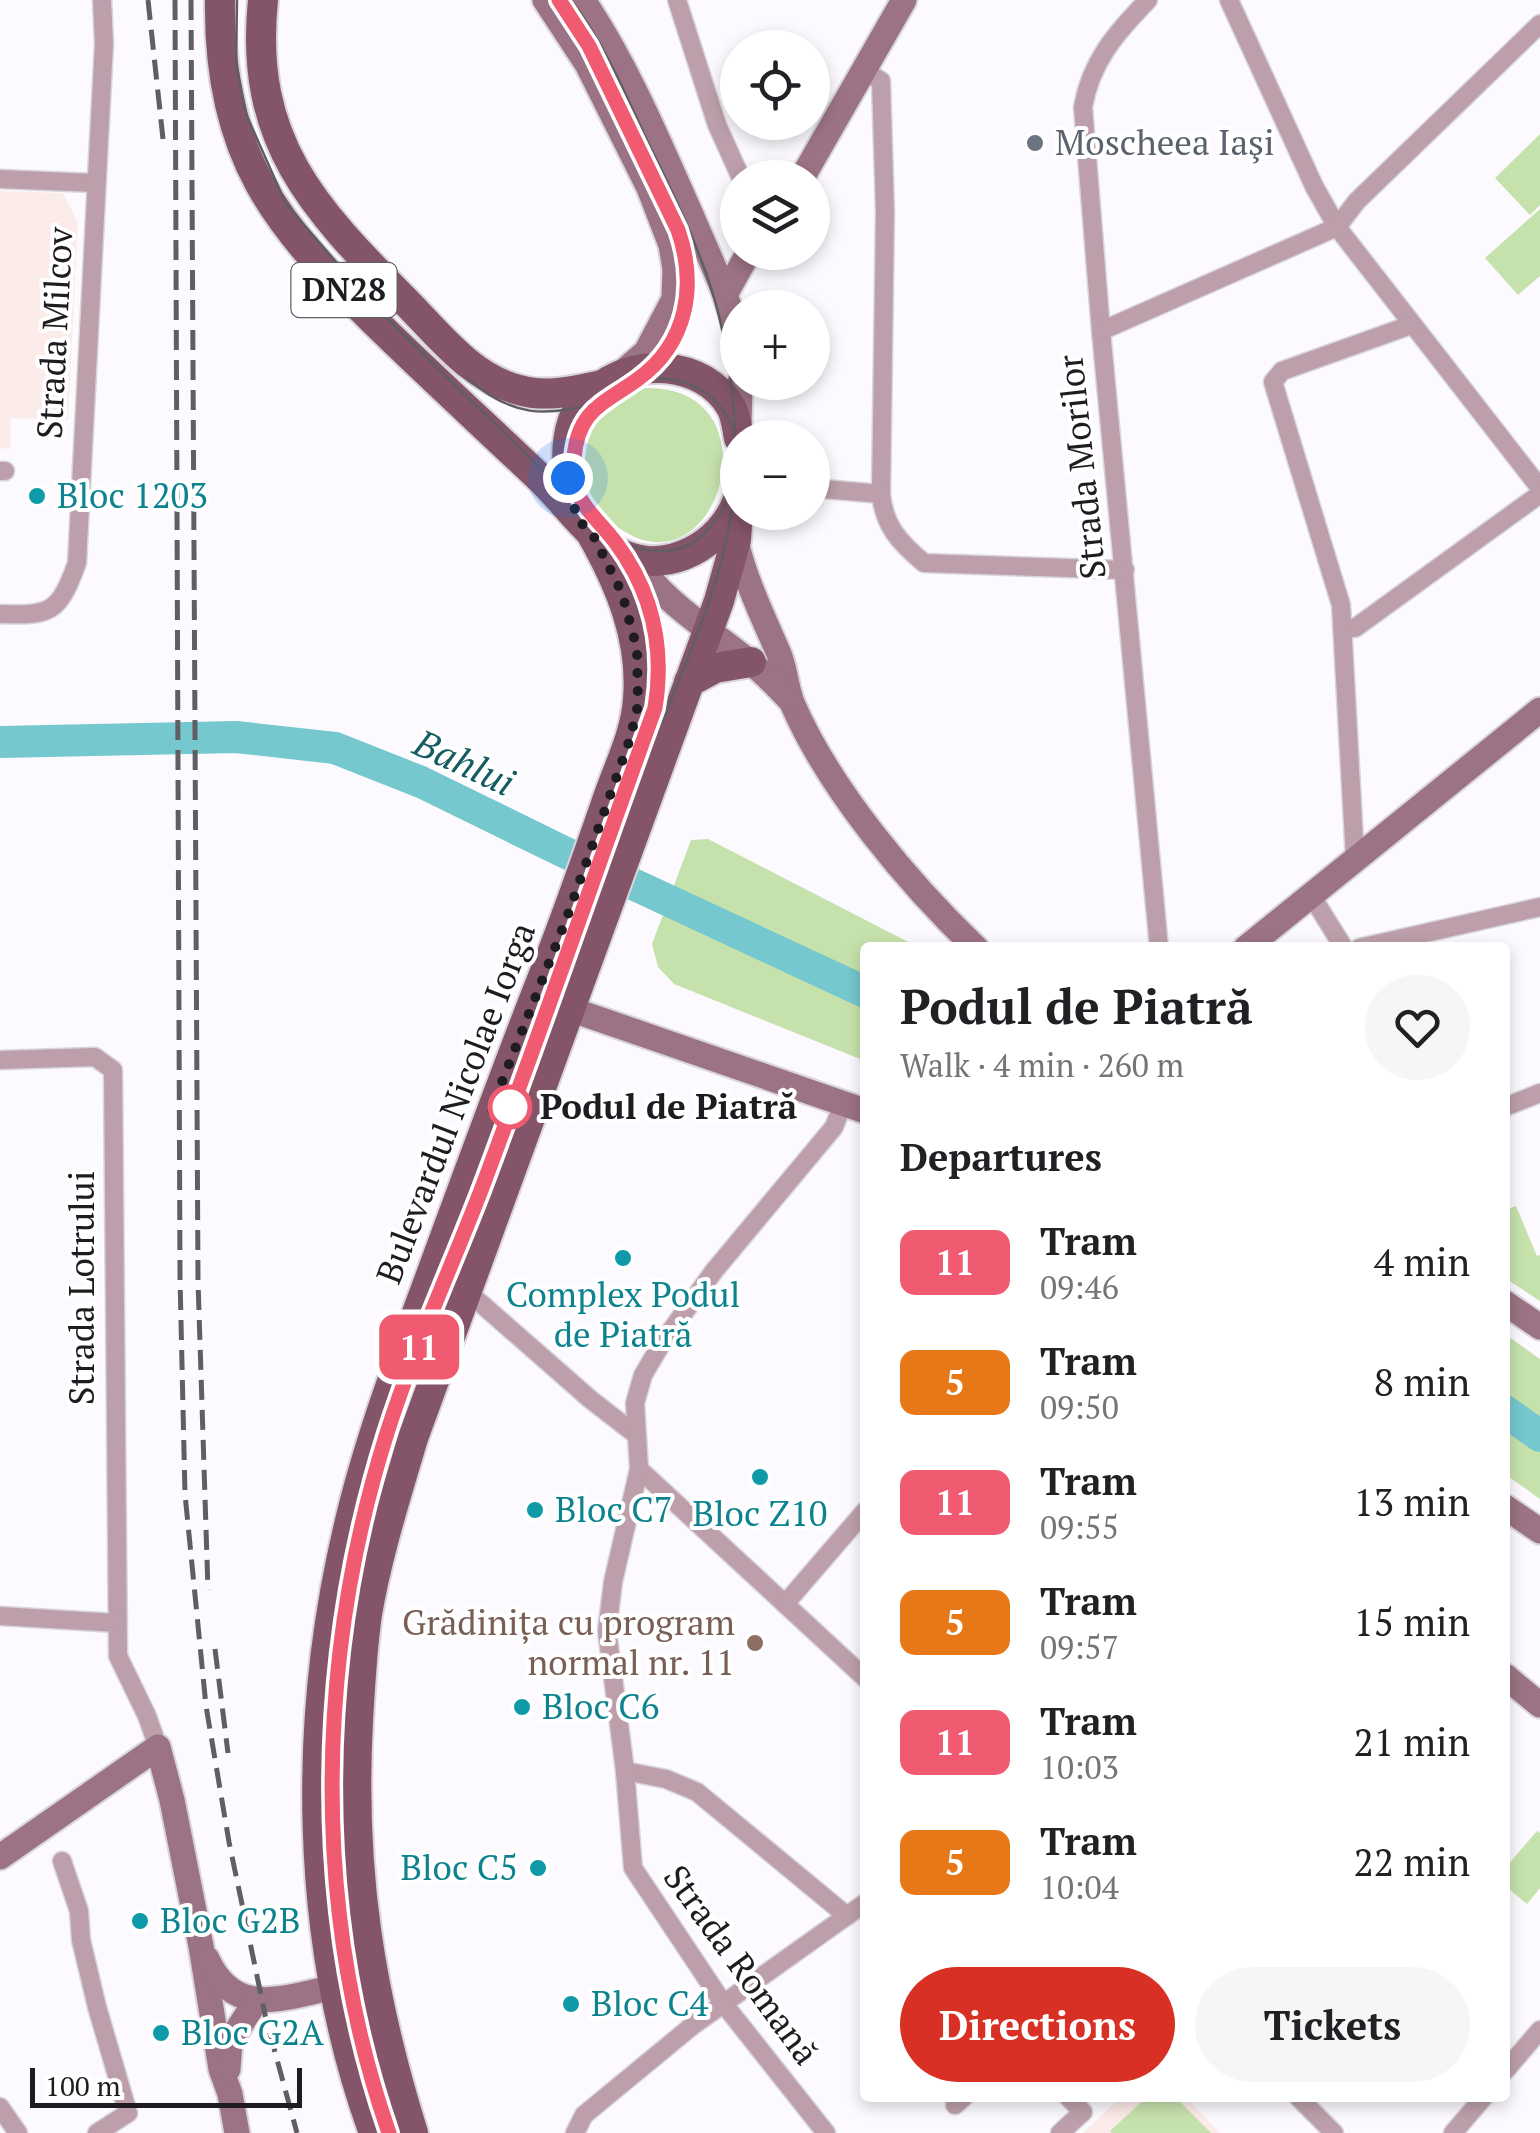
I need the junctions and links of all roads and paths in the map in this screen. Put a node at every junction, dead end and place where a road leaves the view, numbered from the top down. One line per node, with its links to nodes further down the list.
1 (102, 0): 15 (street, Strada Milcov)
2 (220, 0): 27 (main road, DN28)
3 (263, 0): 22 (main road, DN28)
4 (545, 0): 22 (main road)
5 (582, 0): 17 (main road)
6 (677, 0): 12 (street)
7 (904, 0): 11 (main road)
8 (1148, 0): 21 (street, Strada Morilor)
9 (1229, 0): 16 (street)
10 (1540, 24): 16 (street)
11 (864, 70): 13 (main road); 26 (street)
12 (733, 160)
13 (812, 160)
14 (0, 180): 15 (street)
15 (94, 182): 33 (street, Strada Milcov)
16 (1337, 227): 20 (street); 21 (street)
17 (698, 232): 18 (main road); 19 (main road)
18 (720, 248)
19 (725, 290)
20 (1411, 325): 25 (street); 34 (street)
21 (1101, 331): 32 (street, Strada Morilor)
22 (612, 379): 23 (main road, DN28); 27 (main road, DN28)
23 (735, 420)
24 (830, 490): 26 (street)
25 (1540, 491): 34 (street)
26 (881, 494): 32 (street)
27 (584, 526): 31 (main road, DN28); 48 (main road, Bulevardul Nicolae Iorga / DN28)
28 (723, 530): 31 (main road)
29 (737, 530): 30 (main road, Bulevardul Nicolae Iorga)
30 (736, 540): 35 (main road, Bulevardul Nicolae Iorga); 38 (main road)
31 (635, 558): 35 (main road)
32 (1125, 570): 44 (street, Strada Morilor)
33 (0, 614)
34 (1344, 628): 40 (street)
35 (708, 631): 36 (main road); 37 (main road, Bulevardul Nicolae Iorga)
36 (751, 662): 37 (main road); 38 (main road)
37 (689, 682): 49 (main road, Bulevardul Nicolae Iorga)
38 (791, 701): 43 (main road)
39 (1540, 710): 40 (main road)
40 (1355, 859): 41 (main road)
41 (1311, 894): 45 (main road); 46 (street)
42 (1540, 907): 47 (street)
43 (970, 942)
44 (1159, 942)
45 (1253, 942)
46 (1340, 942)
47 (1385, 942)
48 (535, 996): 49 (main road); 75 (main road, Bulevardul Nicolae Iorga / DN28)
49 (570, 1009): 53 (main road); 54 (main road, Bulevardul Nicolae Iorga)
50 (0, 1060): 64 (street, Strada Lotrului)
51 (1540, 1093): 52 (street)
52 (1510, 1105)
53 (854, 1107): 57 (street)
54 (464, 1296): 57 (street); 89 (main road, Bulevardul Nicolae Iorga)
55 (1510, 1306): 56 (main road)
56 (1540, 1327)
57 (635, 1434): 58 (street)
58 (639, 1468): 62 (street); 69 (street, Strada Romană)
59 (1510, 1510): 61 (main road)
60 (860, 1517): 62 (street)
61 (1540, 1531)
62 (785, 1604): 65 (street)
63 (0, 1616): 64 (street)
64 (117, 1623): 68 (street)
65 (860, 1673)
66 (1510, 1680): 67 (main road)
67 (1540, 1705)
68 (158, 1747): 70 (main road); 74 (main road)
69 (625, 1771): 73 (street); 77 (street, Strada Romană)
70 (0, 1857)
71 (62, 1861): 86 (street)
72 (860, 1907): 73 (street)
73 (848, 1916): 77 (street)
74 (201, 1946): 76 (main road); 80 (main road)
75 (336, 1988): 76 (main road); 88 (main road, Bulevardul Nicolae Iorga / DN28)
76 (256, 2002): 80 (main road)
77 (723, 2003): 90 (street); 91 (street, Strada Romană)
78 (1540, 2030): 79 (street)
79 (1510, 2066)
80 (230, 2094): 87 (main road)
81 (1073, 2102): 92 (street)
82 (1303, 2102): 93 (street)
83 (1480, 2102): 94 (street)
84 (0, 2106): 85 (street)
85 (18, 2133)
86 (97, 2133)
87 (237, 2133)
88 (374, 2133)
89 (413, 2133)
90 (575, 2133)
91 (826, 2133)
92 (1060, 2133)
93 (1334, 2133)
94 (1453, 2133)

